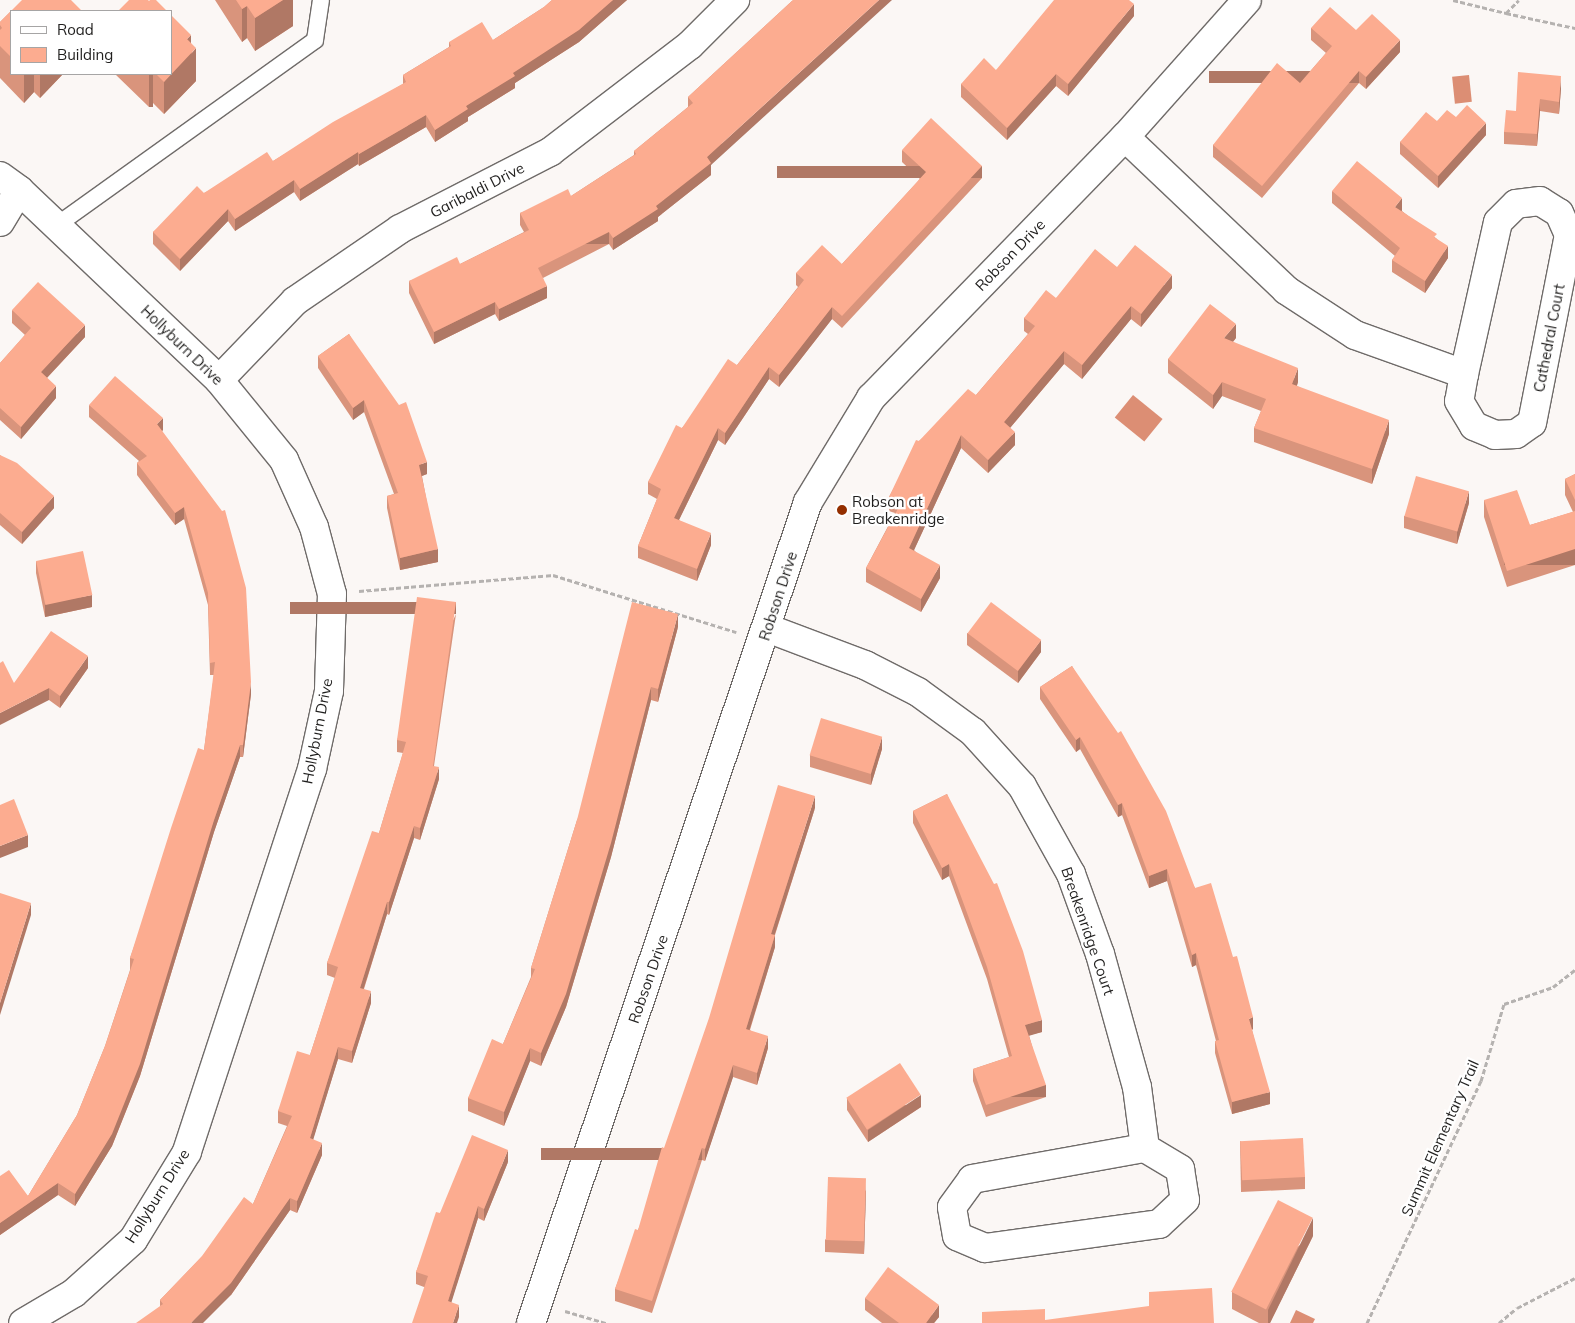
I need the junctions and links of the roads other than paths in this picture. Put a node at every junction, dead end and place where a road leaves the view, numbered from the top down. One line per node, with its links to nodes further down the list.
1 (320, 0): 7 (lane)
2 (735, 0): 9 (street, Garibaldi Drive)
3 (1247, 0): 4 (street, Robson Drive)
4 (1125, 137): 8 (street); 10 (street, Robson Drive)
5 (10, 183): 6 (street); 7 (street, Hollyburn Drive)
6 (0, 222)
7 (57, 225): 9 (street, Hollyburn Drive)
8 (1464, 374): 8 (street, Cathedral Court)
9 (220, 380): 13 (street, Hollyburn Drive)
10 (767, 628): 11 (street, Breakenridge Court); 12 (street, Robson Drive)
11 (1145, 1148): 11 (street)
12 (534, 1315)
13 (23, 1323)

